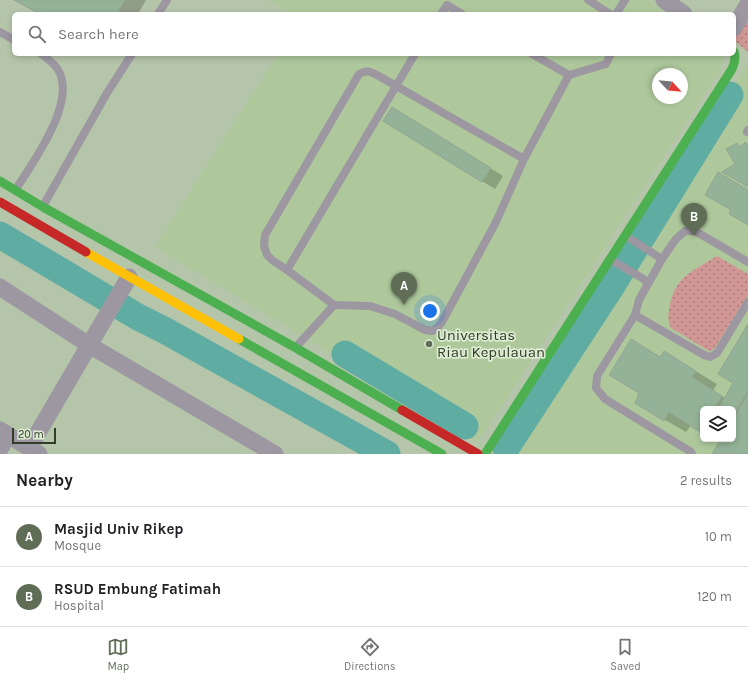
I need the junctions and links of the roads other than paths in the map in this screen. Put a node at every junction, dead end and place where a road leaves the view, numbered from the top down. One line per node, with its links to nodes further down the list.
1 (167, 0): 6 (lane)
2 (588, 0): 9 (lane)
3 (625, 0): 10 (lane)
4 (664, 0): 11 (street)
5 (748, 4): 12 (street)
6 (159, 12)
7 (442, 12): 8 (lane)
8 (459, 12)
9 (607, 12)
10 (617, 12)
11 (681, 12)
12 (736, 25)
13 (0, 32): 14 (lane)
14 (12, 39)
15 (44, 56): 25 (lane)
16 (131, 56): 26 (lane)
17 (414, 56): 22 (lane)
18 (536, 56): 21 (lane)
19 (610, 56): 21 (lane)
20 (736, 56): 27 (main road)
21 (569, 75): 23 (lane)
22 (397, 86): 23 (lane); 31 (lane); 31 (lane)
23 (524, 159): 36 (lane)
24 (0, 181): 25 (main road)
25 (8, 198): 26 (main road); 32 (main road)
26 (43, 207): 39 (main road)
27 (629, 238): 28 (lane); 29 (main road)
28 (659, 257): 30 (lane); 33 (lane)
29 (610, 260): 33 (lane); 45 (main road)
30 (748, 262)
31 (287, 270): 36 (lane)
32 (129, 277): 38 (street); 39 (main road)
33 (645, 280): 37 (lane)
34 (0, 287): 38 (street)
35 (748, 302): 37 (lane)
36 (334, 305): 39 (lane)
37 (635, 315): 46 (lane)
38 (89, 346): 41 (street); 42 (street)
39 (290, 356): 43 (main road); 44 (main road)
40 (3, 438): 41 (street)
41 (34, 451)
42 (274, 454)
43 (442, 454)
44 (478, 454)
45 (485, 454)
46 (692, 454)

